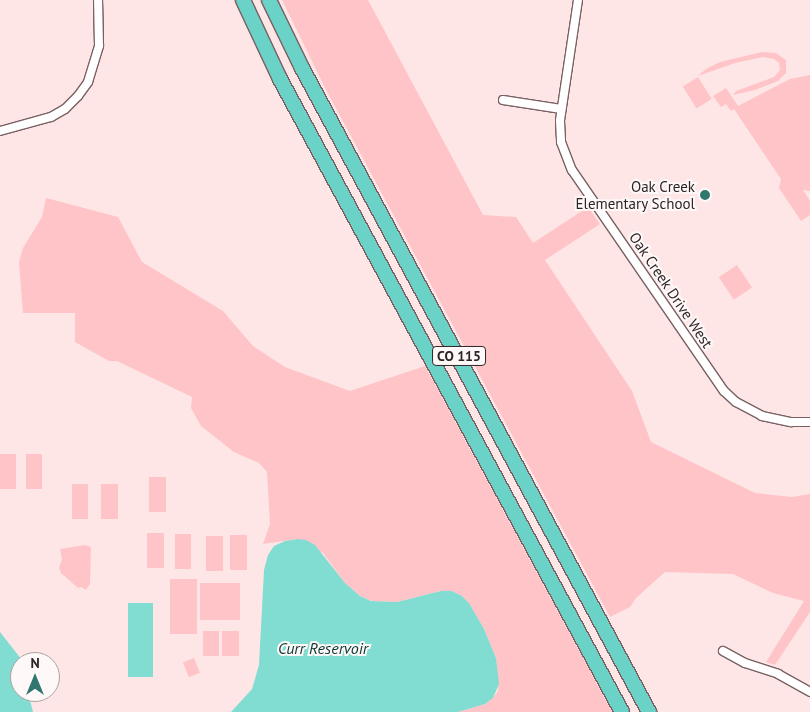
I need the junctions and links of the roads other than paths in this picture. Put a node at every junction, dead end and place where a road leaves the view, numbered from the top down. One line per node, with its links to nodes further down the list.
1 (98, 0): 7 (street)
2 (243, 0): 11 (highway, CO 115)
3 (269, 0): 12 (highway, CO 115)
4 (578, 0): 6 (street, Oak Creek Drive West)
5 (503, 100): 6 (street)
6 (561, 110): 8 (street, Oak Creek Drive West)
7 (0, 131)
8 (810, 422)
9 (723, 651): 10 (street)
10 (810, 692)
11 (622, 712)
12 (650, 712)

